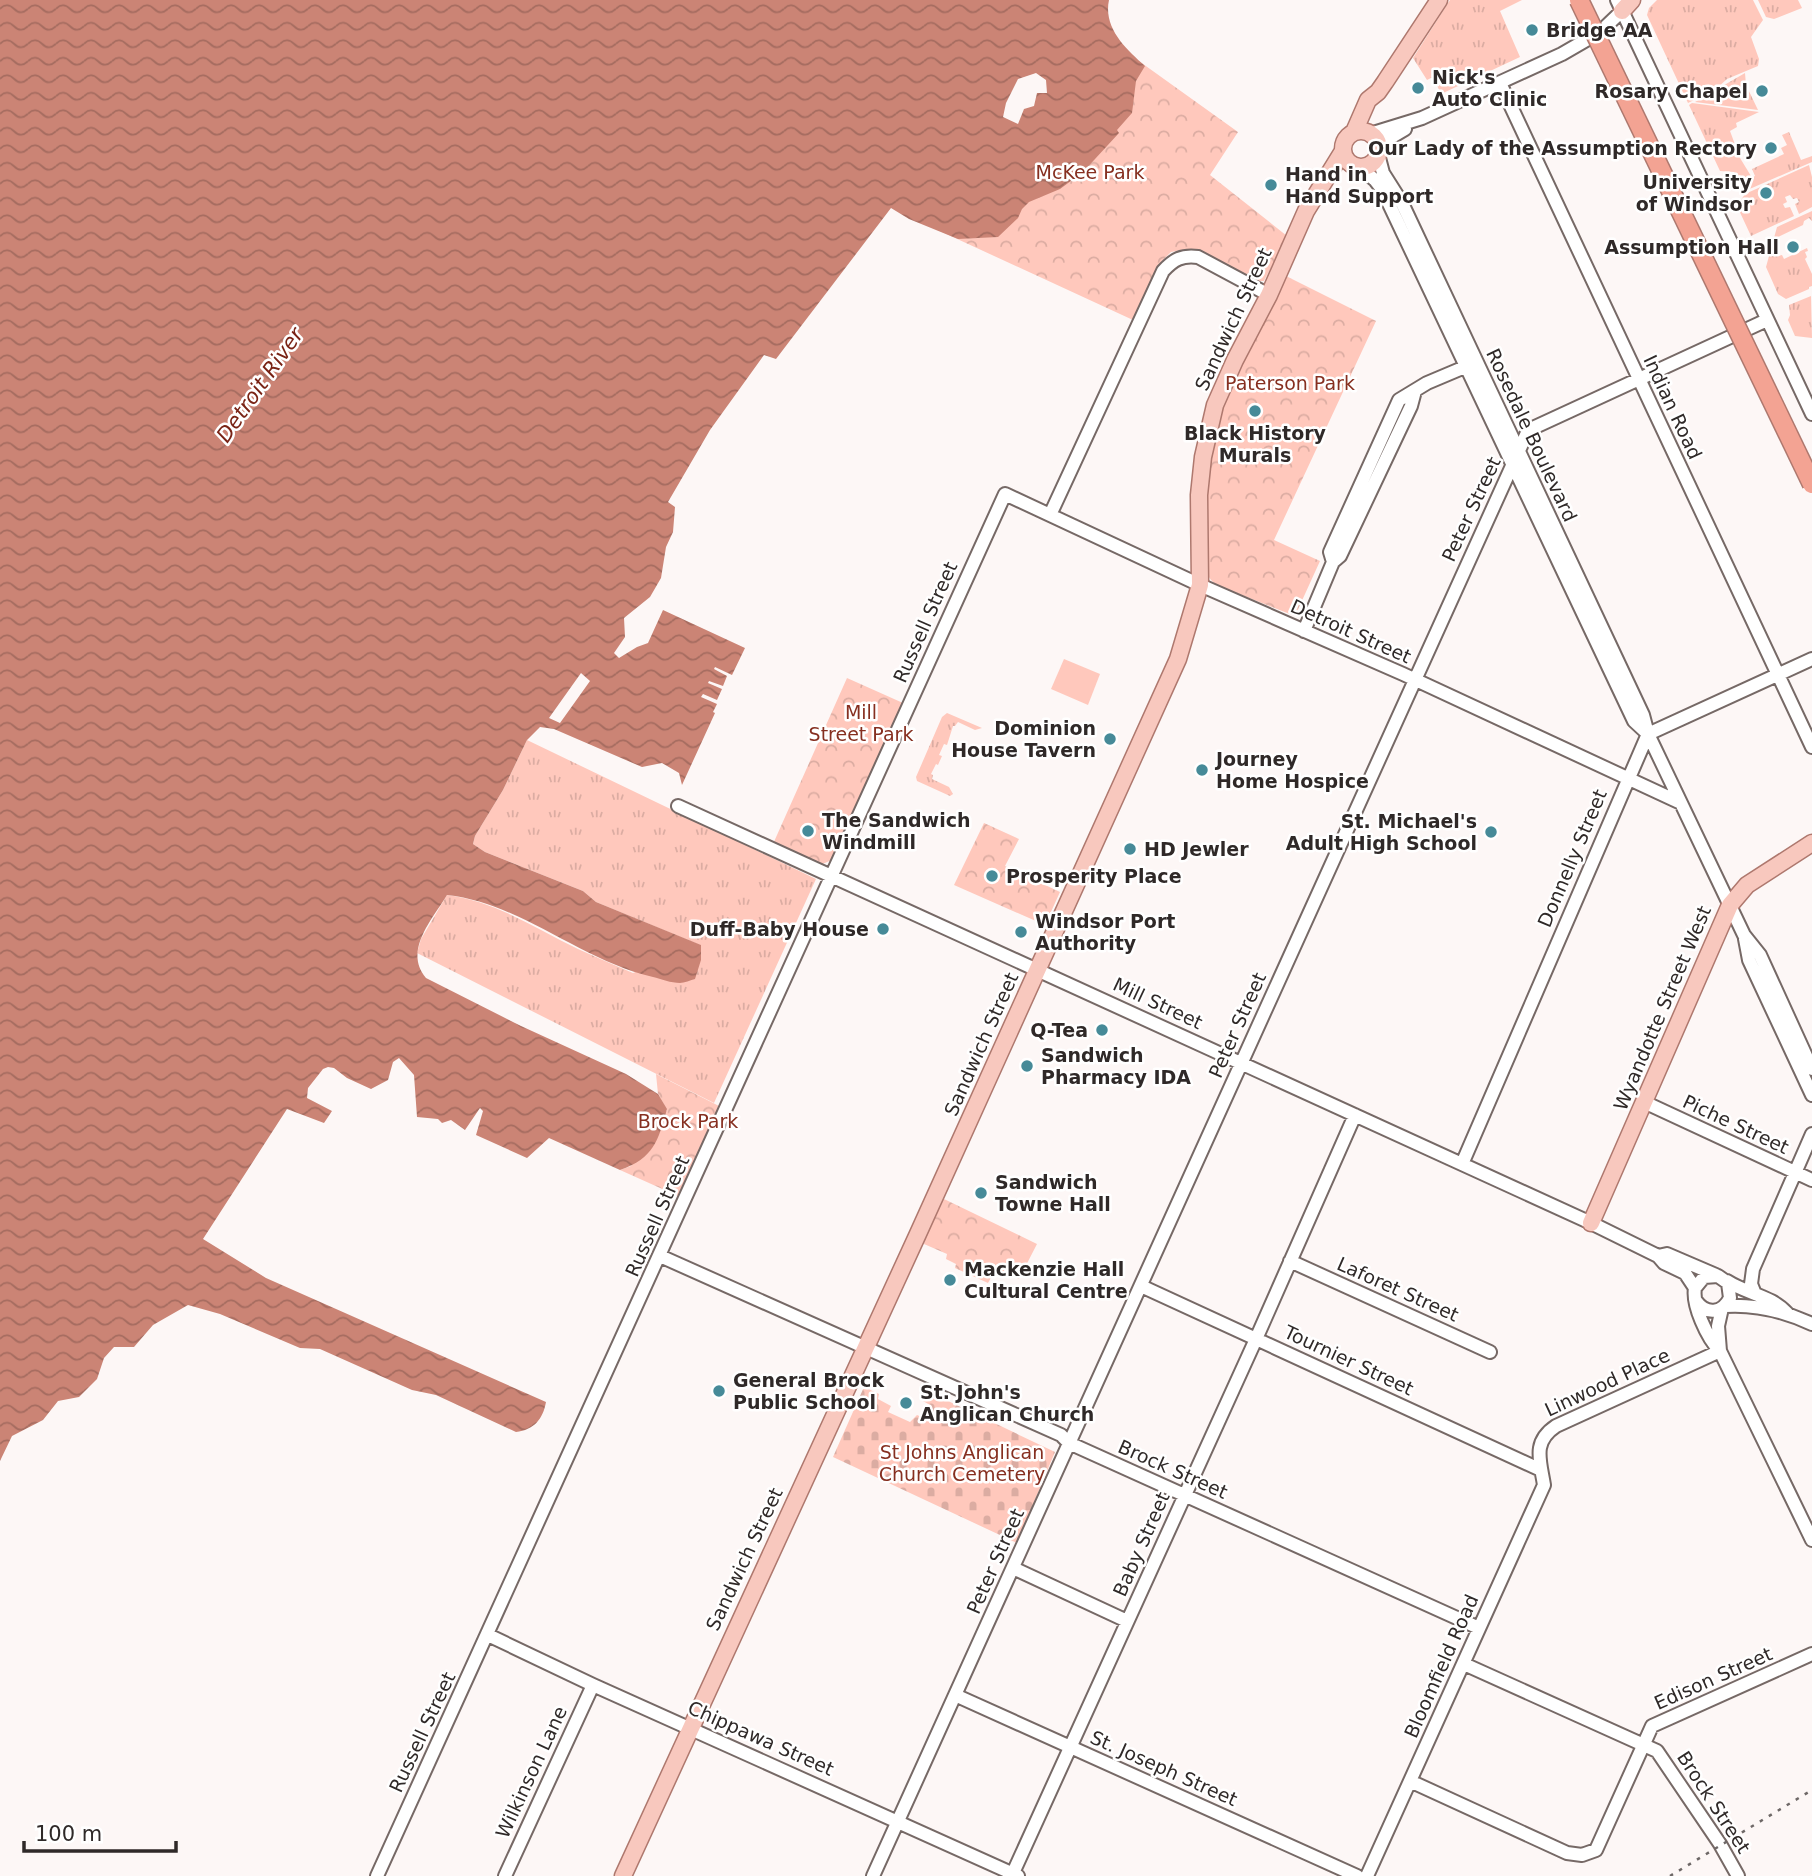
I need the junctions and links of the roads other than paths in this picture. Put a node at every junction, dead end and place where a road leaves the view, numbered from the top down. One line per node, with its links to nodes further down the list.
1 (1439, 0): 5 (main road)
2 (1579, 0): 16 (highway, bridge)
3 (1623, 4): 4 (street); 10 (street)
4 (1500, 83): 5 (street); 12 (street, Indian Road)
5 (1370, 141): 6 (main road); 7 (main road); 11 (street, Rosedale Boulevard)
6 (1343, 151): 7 (main road); 8 (main road)
7 (1359, 167): 8 (main road); 11 (street, Rosedale Boulevard)
8 (1306, 211): 9 (main road, Sandwich Street)
9 (1269, 295): 18 (street); 19 (main road, Sandwich Street)
10 (1768, 320): 12 (street, Peter Street); 13 (street)
11 (1472, 364): 14 (street, Rosedale Boulevard); 15 (street, Rosedale Boulevard); 20 (street)
12 (1639, 379): 14 (street, Peter Street); 22 (street, Indian Road)
13 (1812, 414)
14 (1519, 451): 15 (street, Peter Street); 24 (street, Rosedale Boulevard)
15 (1513, 464): 23 (street, Peter Street); 24 (street, Rosedale Boulevard)
16 (1812, 484)
17 (1005, 494): 18 (street, Detroit Street); 30 (street, Russell Street)
18 (1050, 515): 19 (street, Detroit Street)
19 (1200, 585): 20 (street, Detroit Street); 33 (main road, Sandwich Street)
20 (1304, 631): 23 (street, Detroit Street)
21 (1812, 659): 22 (street)
22 (1778, 675): 24 (street); 25 (street, Indian Road)
23 (1414, 680): 26 (street, Detroit Street); 34 (street, Peter Street)
24 (1648, 734): 26 (street, Donnelly Street); 27 (street, Rosedale Boulevard)
25 (1812, 747)
26 (1628, 778): 27 (street, Detroit Street); 40 (street, Donnelly Street)
27 (1681, 803): 31 (street, Rosedale Boulevard)
28 (678, 806): 30 (street, Mill Street)
29 (1812, 844): 31 (main road, Wyandotte Street West)
30 (832, 877): 33 (street, Mill Street); 44 (street, Russell Street)
31 (1730, 905): 32 (street, Rosedale Boulevard); 37 (main road, Wyandotte Street West)
32 (1744, 935): 35 (street, Rosedale Boulevard); 36 (street, Rosedale Boulevard)
33 (1038, 969): 34 (street, Mill Street); 56 (main road, Sandwich Street)
34 (1241, 1062): 38 (street, Mill Street); 49 (street, Peter Street)
35 (1812, 1069)
36 (1812, 1095)
37 (1644, 1102): 41 (street, Piche Street); 43 (main road, Wyandotte Street West)
38 (1355, 1115): 40 (street, Mill Street); 46 (street, Baby Street)
39 (1812, 1134): 41 (street)
40 (1462, 1164): 43 (street, Mill Street)
41 (1795, 1172): 42 (street, Piche Street); 47 (street)
42 (1812, 1180)
43 (1591, 1223): 45 (street, Mill Street)
44 (660, 1256): 56 (street, Brock Street); 66 (street, Russell Street)
45 (1658, 1256): 48 (street, Mill Street); 50 (street, Mill Street)
46 (1290, 1261): 55 (street, Baby Street); 58 (street, Laforet Street)
47 (1753, 1269): 48 (street); 51 (street)
48 (1721, 1278): 50 (street); 51 (street, Mill Street); 52 (street)
49 (1141, 1286): 55 (street, Tournier Street); 59 (street, Peter Street)
50 (1695, 1294): 52 (street); 57 (street)
51 (1755, 1294): 53 (street, Mill Street)
52 (1724, 1307): 53 (street, Mill Street); 57 (street)
53 (1787, 1313): 54 (street, Mill Street)
54 (1812, 1324)
55 (1256, 1339): 60 (street, Tournier Street); 61 (street, Baby Street)
56 (863, 1349): 59 (street, Brock Street); 71 (main road, Sandwich Street)
57 (1720, 1351): 60 (street, Linwood Place); 62 (street)
58 (1490, 1352)
59 (1069, 1443): 61 (street, Brock Street); 63 (street, Peter Street)
60 (1541, 1469): 65 (street, Bloomfield Road)
61 (1185, 1495): 64 (street, Baby Street); 65 (street, Brock Street)
62 (1812, 1540)
63 (1013, 1568): 64 (street); 70 (street, Peter Street)
64 (1127, 1621): 73 (street, Baby Street)
65 (1479, 1628): 68 (street, Bloomfield Road)
66 (488, 1635): 69 (street, Chippawa Street); 78 (street, Russell Street)
67 (1812, 1654): 72 (street, Edison Street)
68 (1464, 1664): 72 (street, Brock Street); 74 (street, Bloomfield Road)
69 (593, 1685): 71 (street, Chippawa Street); 79 (street, Wilkinson Lane)
70 (956, 1695): 73 (street, St. Joseph Street); 75 (street, Peter Street)
71 (690, 1727): 75 (street, Chippawa Street); 80 (main road, Sandwich Street)
72 (1644, 1745): 74 (street, Edison Street); 84 (street, Brock Street)
73 (1070, 1747): 77 (street, Baby Street); 82 (street, St. Joseph Street)
74 (1410, 1781): 83 (street, Bloomfield Road)
75 (897, 1821): 76 (street, Chippawa Street); 81 (street, Peter Street)
76 (998, 1872): 77 (street, Chippawa Street)
77 (1015, 1875)
78 (377, 1876)
79 (505, 1876)
80 (622, 1876)
81 (873, 1876)
82 (1357, 1876)
83 (1367, 1876)
84 (1738, 1876)

